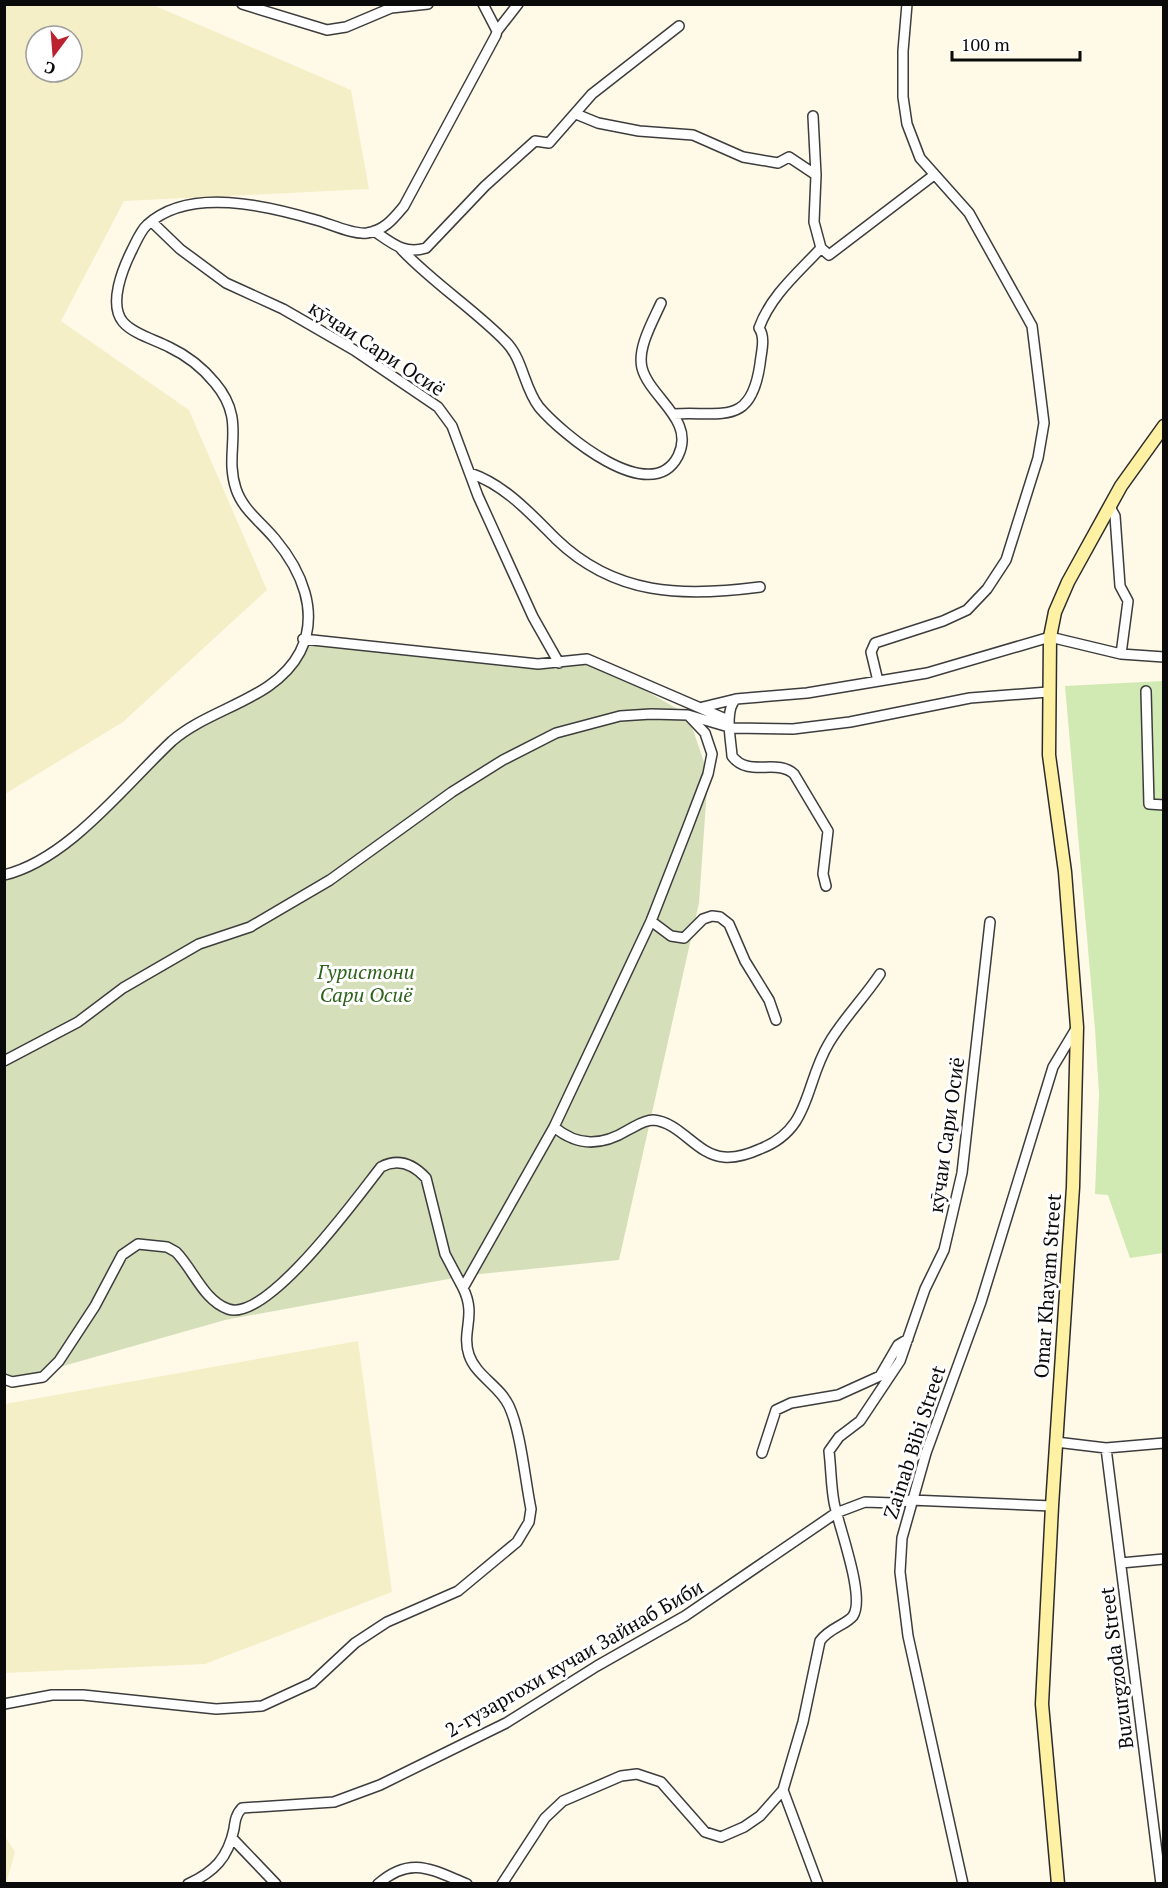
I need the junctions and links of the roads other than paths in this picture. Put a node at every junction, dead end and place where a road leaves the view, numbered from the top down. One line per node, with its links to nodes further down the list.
1 (242, 4): 2 (street)
2 (428, 4)
3 (483, 4): 7 (street)
4 (518, 4): 7 (street)
5 (907, 4): 11 (street)
6 (679, 26): 8 (street)
7 (497, 31): 13 (street)
8 (576, 114): 10 (street); 15 (street)
9 (813, 116): 10 (street)
10 (816, 175): 14 (street)
11 (934, 175): 14 (street); 27 (street)
12 (152, 222): 13 (street); 19 (street, кӯчаи Сари Осиё); 23 (street)
13 (375, 231): 15 (street)
14 (821, 248): 17 (street)
15 (400, 249): 17 (street)
16 (661, 303): 17 (street)
17 (673, 414)
18 (1164, 426): 20 (main road, Omar Khayam Street)
19 (470, 473): 21 (street); 26 (street, кӯчаи Сари Осиё)
20 (1110, 507): 22 (main road, Omar Khayam Street); 24 (street)
21 (760, 587)
22 (1050, 637): 24 (street); 27 (street); 28 (main road, Omar Khayam Street)
23 (303, 639): 26 (street); 35 (street)
24 (1121, 654): 25 (street)
25 (1164, 657)
26 (559, 663): 31 (street)
27 (878, 681): 30 (street)
28 (1048, 692): 33 (street); 41 (main road, Omar Khayam Street)
29 (1146, 692): 34 (street)
30 (736, 699): 31 (street); 33 (street)
31 (703, 707): 33 (street)
32 (688, 715): 33 (street); 37 (street); 42 (street)
33 (730, 724): 36 (street)
34 (1164, 805)
35 (4, 875)
36 (826, 886)
37 (651, 921): 40 (street); 43 (street)
38 (990, 922): 45 (street, кӯчаи Сари Осиё)
39 (880, 974): 43 (street)
40 (776, 1020)
41 (1077, 1027): 47 (main road, Omar Khayam Street); 51 (street, Zainab Bibi Street)
42 (4, 1061)
43 (554, 1126): 44 (street)
44 (463, 1288): 46 (street); 56 (street)
45 (908, 1340): 50 (street); 53 (street, кӯчаи Сари Осиё)
46 (4, 1379)
47 (1056, 1442): 49 (street); 52 (main road, Omar Khayam Street)
48 (1164, 1443): 49 (street)
49 (1106, 1448): 55 (street, Buzurgzoda Street)
50 (762, 1453)
51 (911, 1500): 52 (street, 2-гузаргохи кучаи Зайнаб Биби); 53 (street, 2-гузаргохи кучаи Зайнаб Биби); 65 (street, Zainab Bibi Street)
52 (1052, 1506): 66 (main road, Omar Khayam Street)
53 (836, 1513): 57 (street, кӯчаи Сари Осиё); 58 (street, 2-гузаргохи кучаи Зайнаб Биби)
54 (1164, 1559): 55 (street)
55 (1121, 1563): 67 (street, Buzurgzoda Street)
56 (4, 1704)
57 (783, 1790): 63 (street); 64 (street)
58 (232, 1838): 59 (street); 60 (street)
59 (188, 1884)
60 (276, 1884)
61 (378, 1884): 62 (street)
62 (467, 1884)
63 (502, 1884)
64 (818, 1884)
65 (963, 1884)
66 (1058, 1884)
67 (1161, 1884)

